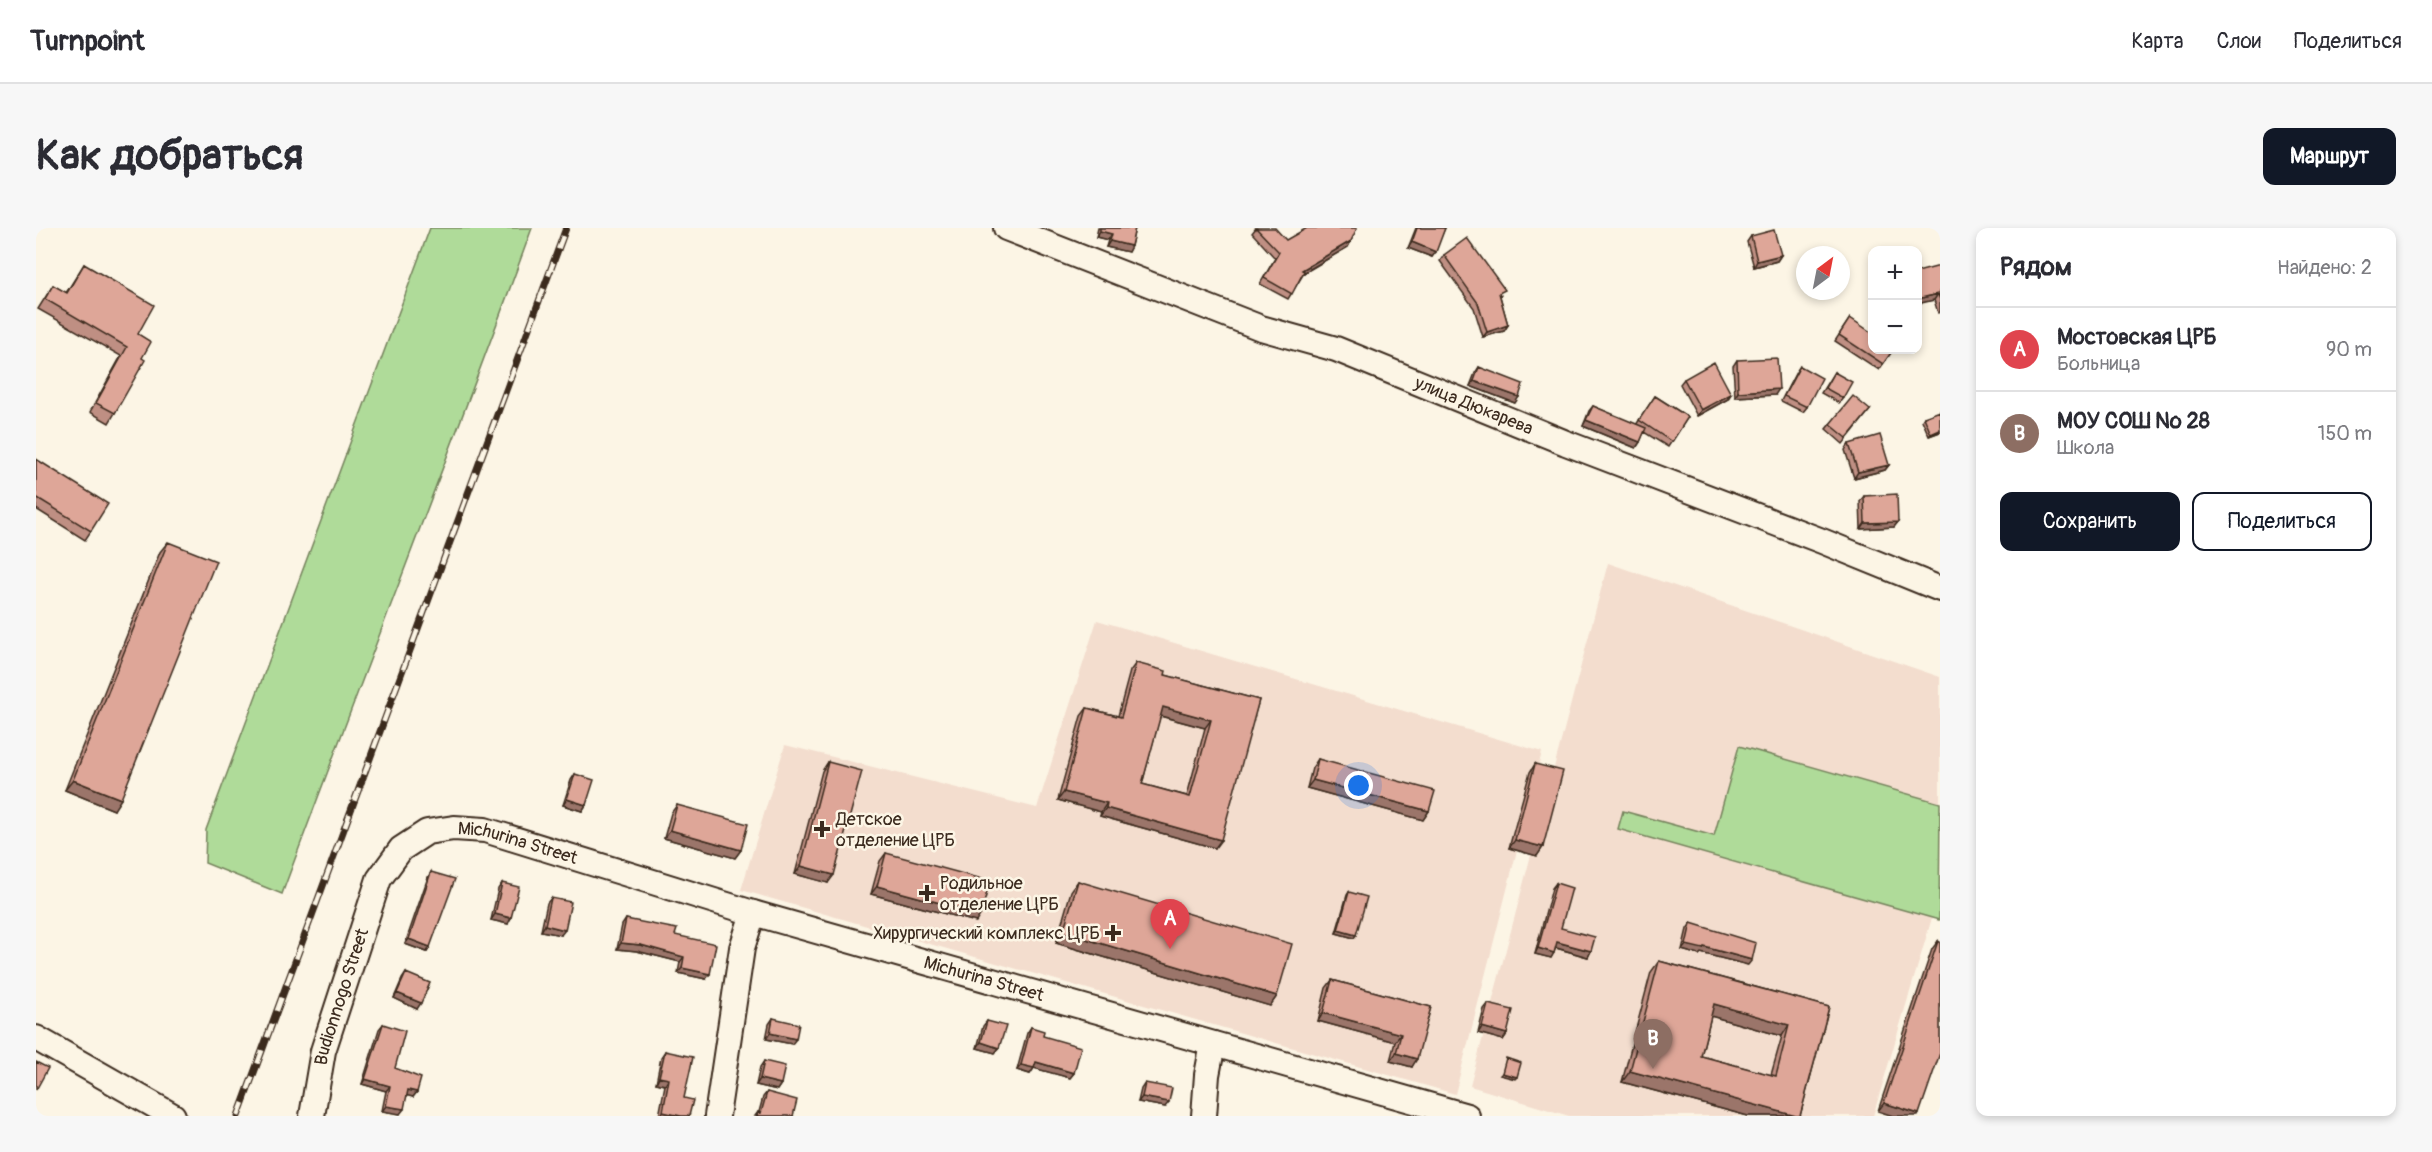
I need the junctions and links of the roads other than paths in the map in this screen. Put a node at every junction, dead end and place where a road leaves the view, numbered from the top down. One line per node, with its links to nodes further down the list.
1 (1006, 228): 2 (street, улица Дюкарева)
2 (1940, 589)
3 (379, 879): 4 (street, Michurina Street); 8 (street, Budionnogo Street)
4 (753, 913): 6 (street, Michurina Street); 9 (street)
5 (36, 1038): 7 (street)
6 (1212, 1044): 10 (street); 11 (street, Michurina Street)
7 (173, 1116)
8 (312, 1116)
9 (717, 1116)
10 (1204, 1116)
11 (1467, 1116)

